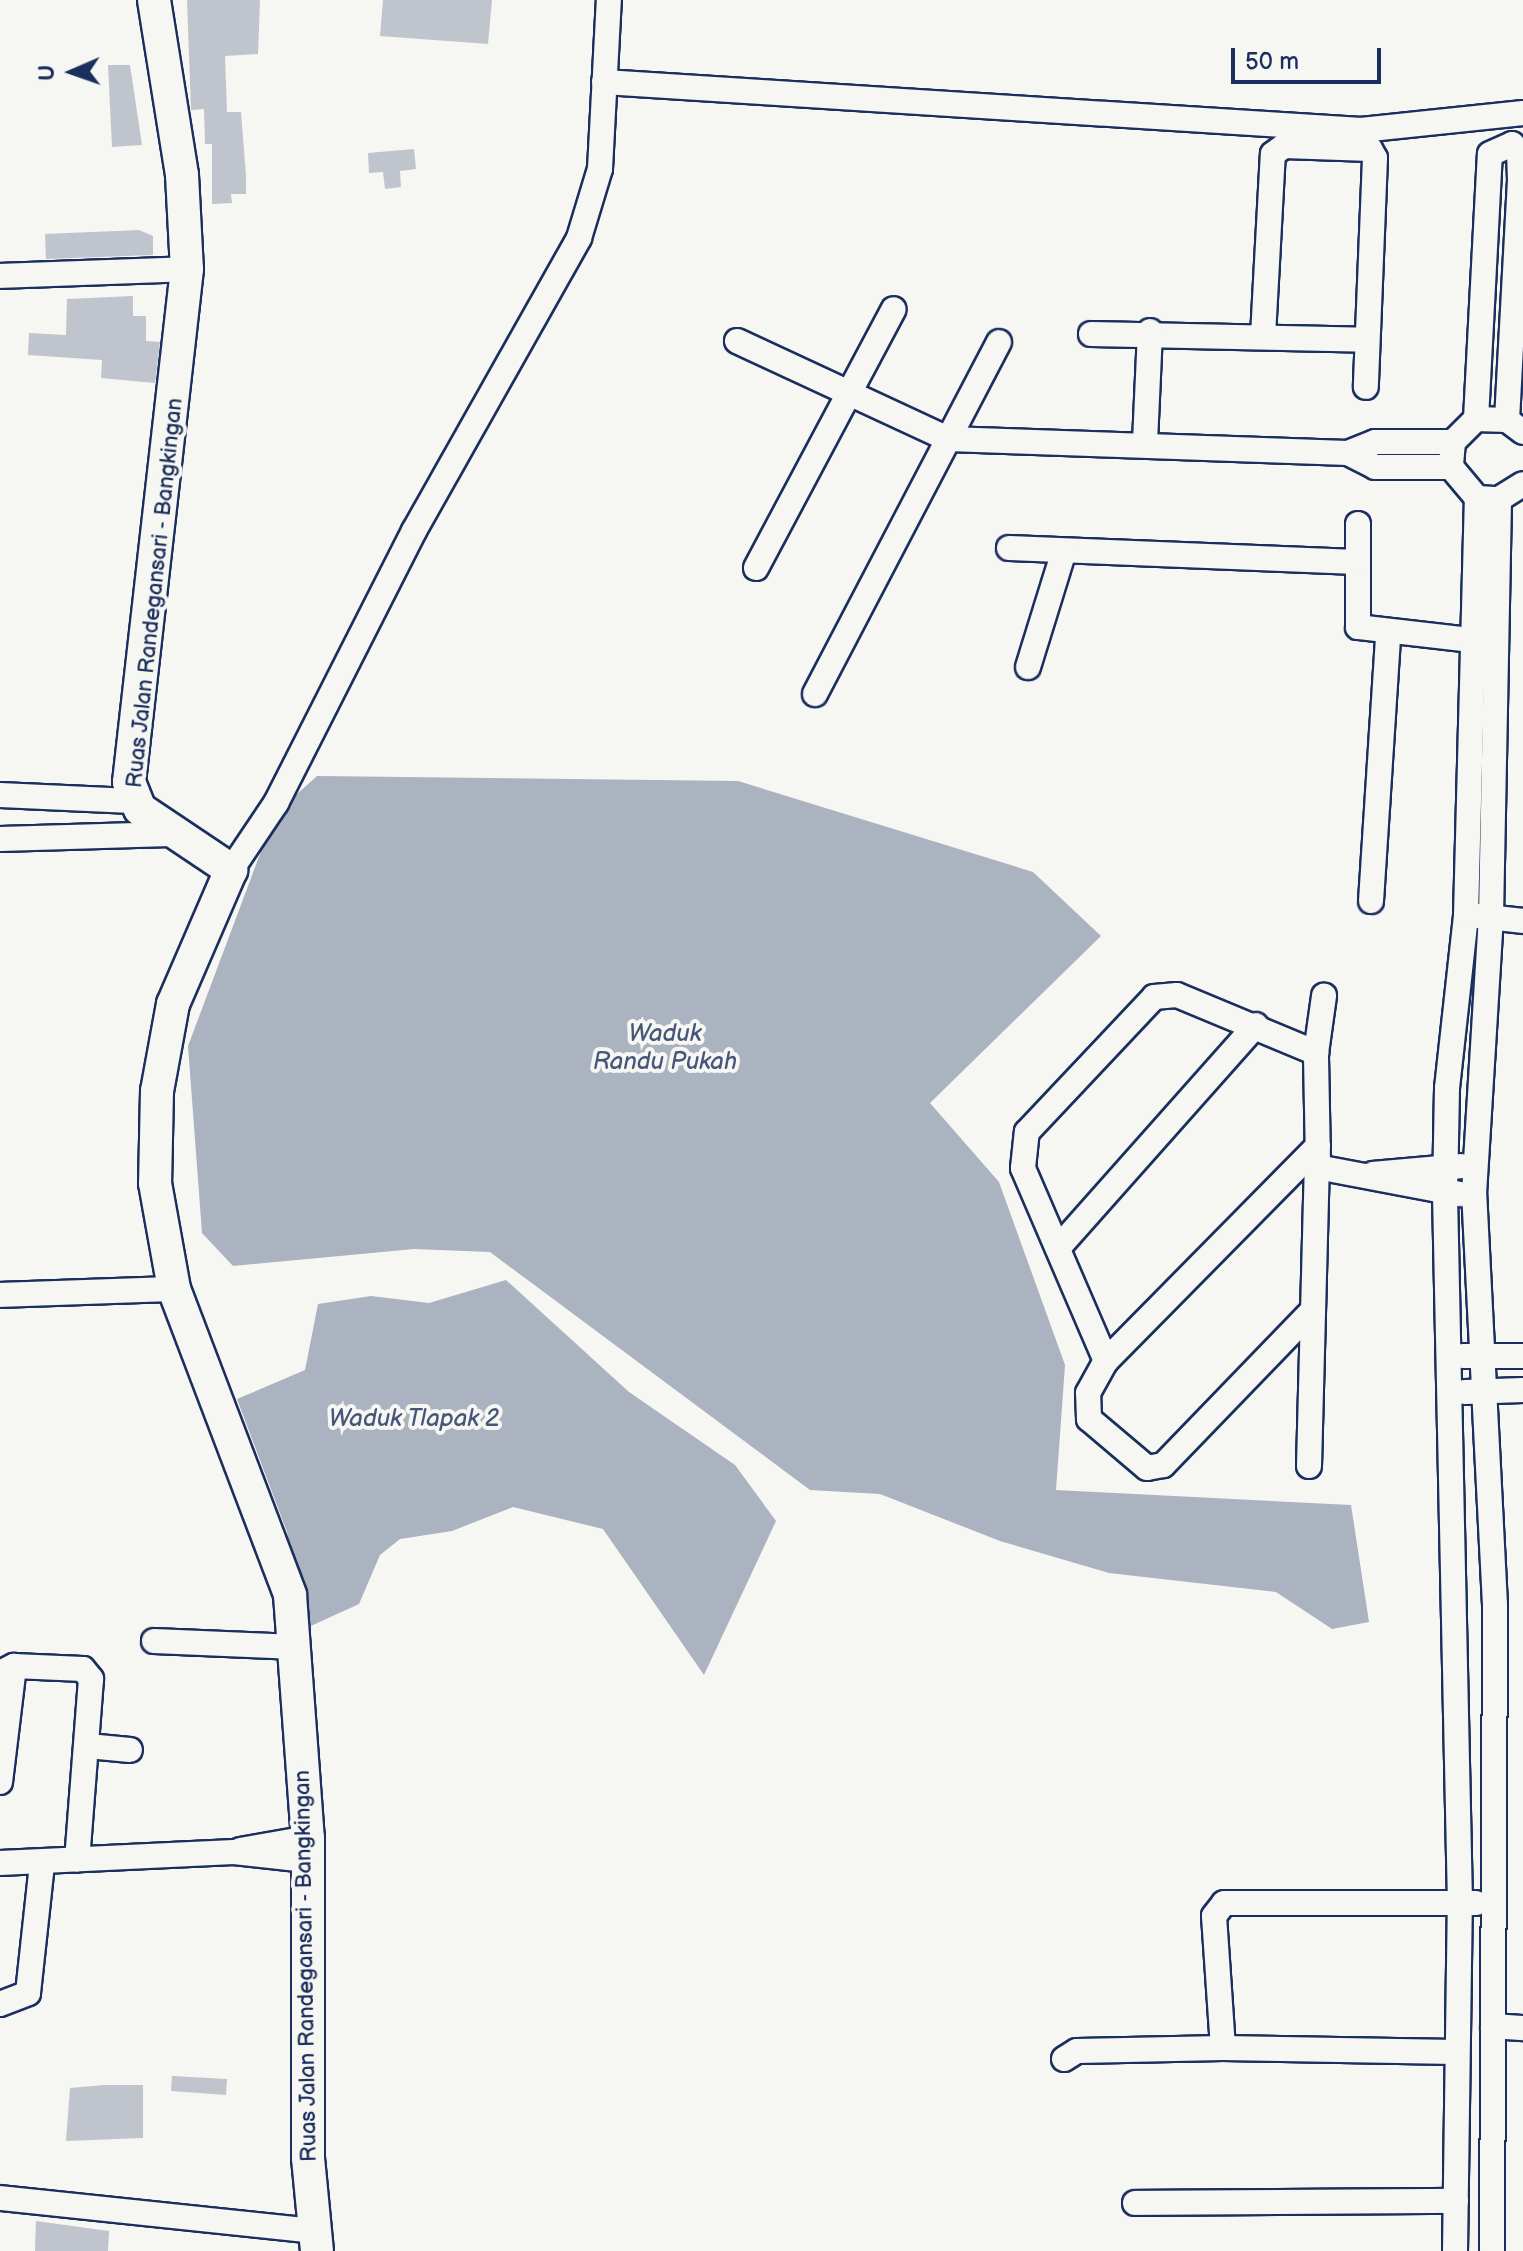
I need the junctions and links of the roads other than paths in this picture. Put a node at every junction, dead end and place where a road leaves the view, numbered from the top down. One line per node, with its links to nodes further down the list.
1 (154, 0): 5 (main road, Ruas Jalan Randegansari - Bangkingan)
2 (609, 0): 3 (street)
3 (604, 82): 4 (street); 39 (street)
4 (1523, 113)
5 (187, 269): 6 (street); 36 (main road, Ruas Jalan Randegansari - Bangkingan)
6 (0, 276)
7 (894, 309): 15 (street)
8 (1150, 331): 9 (street); 10 (street); 19 (street)
9 (1091, 334)
10 (1263, 336): 11 (street); 11 (street)
11 (1367, 340): 14 (street)
12 (737, 341): 15 (street)
13 (999, 342): 18 (street)
14 (1366, 387)
15 (851, 397): 18 (street); 29 (street)
16 (1476, 419): 17 (street); 17 (street); 20 (street)
17 (1515, 426)
18 (948, 439): 19 (street); 34 (street)
19 (1145, 442): 21 (street)
20 (1453, 442): 21 (street); 22 (street)
21 (1348, 453): 22 (street)
22 (1451, 467): 24 (street)
23 (1523, 484): 24 (street)
24 (1488, 498): 31 (street); 32 (street)
25 (1358, 524): 28 (street)
26 (1009, 548): 27 (street)
27 (1064, 551): 28 (street); 33 (street)
28 (1357, 562): 30 (street)
29 (756, 568)
30 (1388, 635): 31 (street); 40 (street)
31 (1472, 641): 32 (street); 41 (street)
32 (1499, 643): 42 (street)
33 (1028, 667)
34 (815, 694)
35 (0, 795): 36 (street)
36 (132, 801): 37 (main road, Ruas Jalan Randegansari - Bangkingan)
37 (171, 834): 38 (street); 39 (main road, Ruas Jalan Randegansari - Bangkingan)
38 (0, 839)
39 (231, 870): 54 (main road, Ruas Jalan Randegansari - Bangkingan)
40 (1371, 901)
41 (1466, 915): 42 (street); 48 (street)
42 (1491, 917): 43 (street); 49 (street)
43 (1523, 921)
44 (1324, 996): 46 (street)
45 (1256, 1025): 46 (street); 53 (street); 53 (street)
46 (1316, 1053): 47 (street)
47 (1318, 1156): 50 (street); 56 (street); 60 (street)
48 (1446, 1166): 49 (street); 50 (street); 51 (street)
49 (1475, 1167): 52 (street)
50 (1373, 1174): 51 (street)
51 (1445, 1193): 52 (street); 59 (street)
52 (1474, 1194): 57 (street)
53 (1058, 1248): 60 (street)
54 (174, 1289): 55 (street); 66 (main road, Ruas Jalan Randegansari - Bangkingan)
55 (0, 1295)
56 (1311, 1312): 60 (street); 64 (street)
57 (1478, 1355): 58 (street); 59 (street); 63 (street)
58 (1523, 1356)
59 (1445, 1357): 62 (street)
60 (1106, 1361)
61 (1523, 1390): 63 (street)
62 (1450, 1391): 63 (street); 76 (street)
63 (1482, 1392): 75 (street)
64 (1309, 1466)
65 (154, 1641): 66 (street)
66 (296, 1647): 71 (main road, Ruas Jalan Randegansari - Bangkingan)
67 (7, 1670): 68 (street); 70 (street)
68 (88, 1746): 69 (street); 72 (street)
69 (130, 1750)
70 (0, 1782)
71 (308, 1849): 72 (street); 86 (main road, Ruas Jalan Randegansari - Bangkingan)
72 (77, 1859): 74 (street)
73 (0, 1863): 74 (street)
74 (42, 1865): 77 (street)
75 (1494, 1903): 76 (street); 78 (street)
76 (1460, 1904): 80 (street); 81 (street)
77 (0, 2004)
78 (1493, 2026): 79 (street); 88 (street)
79 (1523, 2028)
80 (1223, 2048): 81 (street); 82 (street)
81 (1456, 2052): 84 (street)
82 (1064, 2059)
83 (0, 2198): 86 (street)
84 (1456, 2201): 85 (street); 87 (street)
85 (1135, 2203)
86 (315, 2241)
87 (1455, 2251)
88 (1492, 2251)

